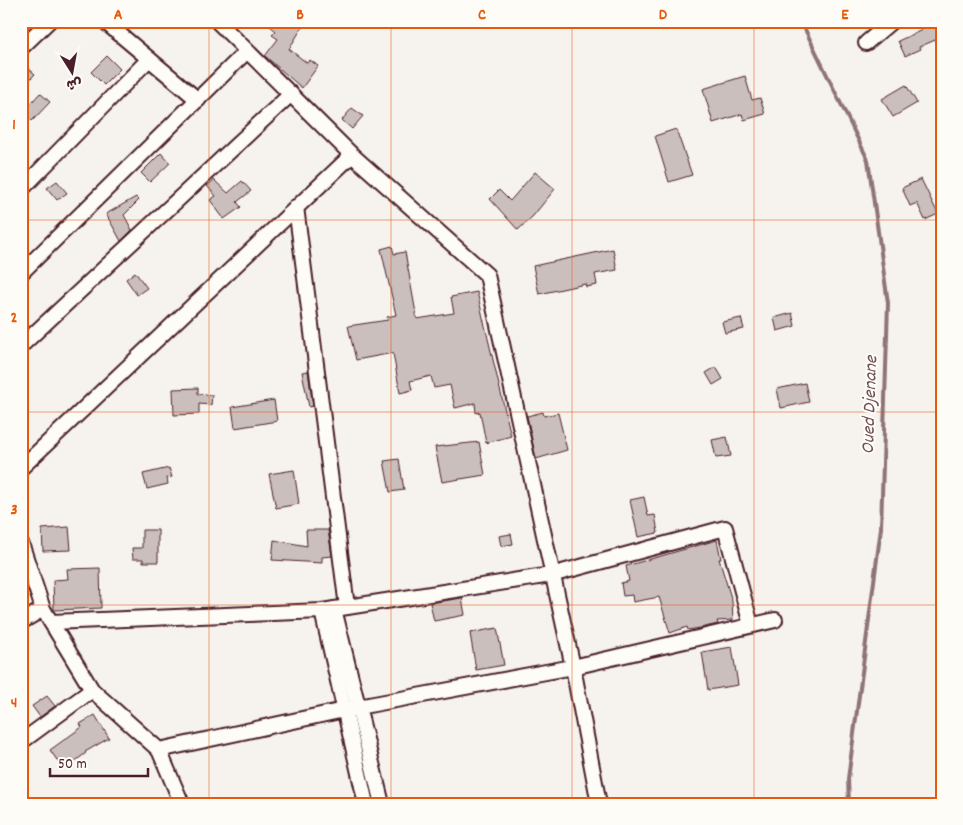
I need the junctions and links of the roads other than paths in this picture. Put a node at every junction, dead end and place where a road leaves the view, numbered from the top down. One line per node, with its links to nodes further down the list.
1 (49, 21): 6 (street)
2 (104, 21): 8 (street)
3 (217, 21): 7 (street)
4 (892, 21): 5 (street)
5 (866, 43)
6 (21, 48)
7 (246, 51): 9 (street); 10 (street)
8 (149, 59): 10 (street); 12 (street)
9 (291, 94): 11 (street); 15 (street)
10 (198, 100): 14 (street)
11 (352, 155): 13 (street); 18 (street)
12 (21, 190)
13 (296, 207): 16 (street); 20 (street)
14 (21, 273)
15 (21, 346)
16 (21, 468)
17 (21, 543): 19 (street)
18 (551, 575): 20 (street); 24 (street); 25 (street)
19 (43, 609): 22 (street); 23 (street)
20 (334, 609): 23 (street); 27 (street)
21 (775, 620): 24 (street)
22 (21, 622)
23 (51, 622): 26 (street)
24 (751, 625): 25 (street)
25 (573, 667): 27 (street); 33 (street)
26 (92, 690): 28 (street); 29 (street)
27 (351, 709): 29 (street); 31 (street); 32 (street)
28 (21, 742)
29 (159, 750): 30 (street)
30 (182, 804)
31 (366, 804)
32 (382, 804)
33 (599, 804)

